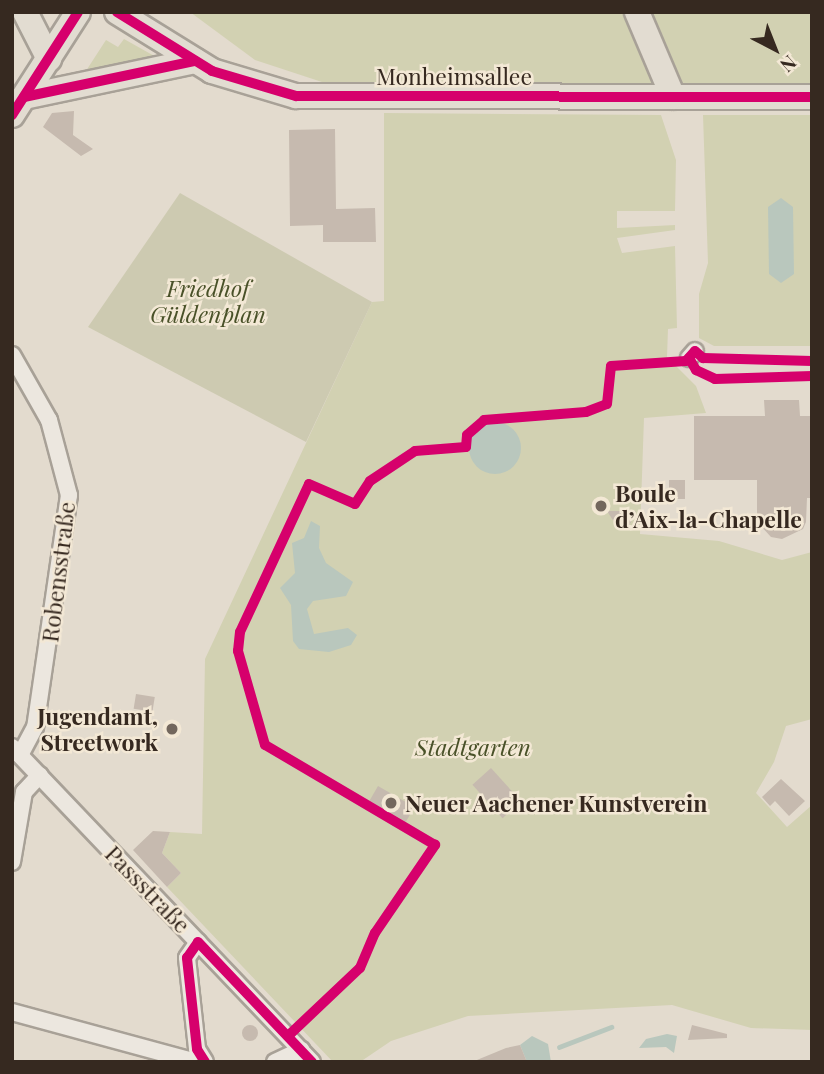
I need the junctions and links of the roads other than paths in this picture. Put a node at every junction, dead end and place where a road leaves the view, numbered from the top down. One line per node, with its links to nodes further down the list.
1 (25, 12): 5 (main road)
2 (78, 12): 5 (main road)
3 (117, 12): 6 (main road, Monheimsallee)
4 (636, 12): 7 (main road)
5 (48, 59): 9 (main road)
6 (195, 61): 7 (main road, Monheimsallee); 9 (main road)
7 (673, 97): 8 (main road, Monheimsallee)
8 (812, 97)
9 (18, 106)
10 (12, 355): 11 (street, Robensstraße)
11 (16, 751): 12 (street, Passstraße)
12 (40, 775): 13 (street); 14 (street, Passstraße)
13 (12, 862)
14 (198, 942): 16 (street, Passstraße); 18 (street)
15 (12, 1012): 17 (street)
16 (307, 1056): 19 (street)
17 (196, 1062)
18 (205, 1062)
19 (275, 1062)

